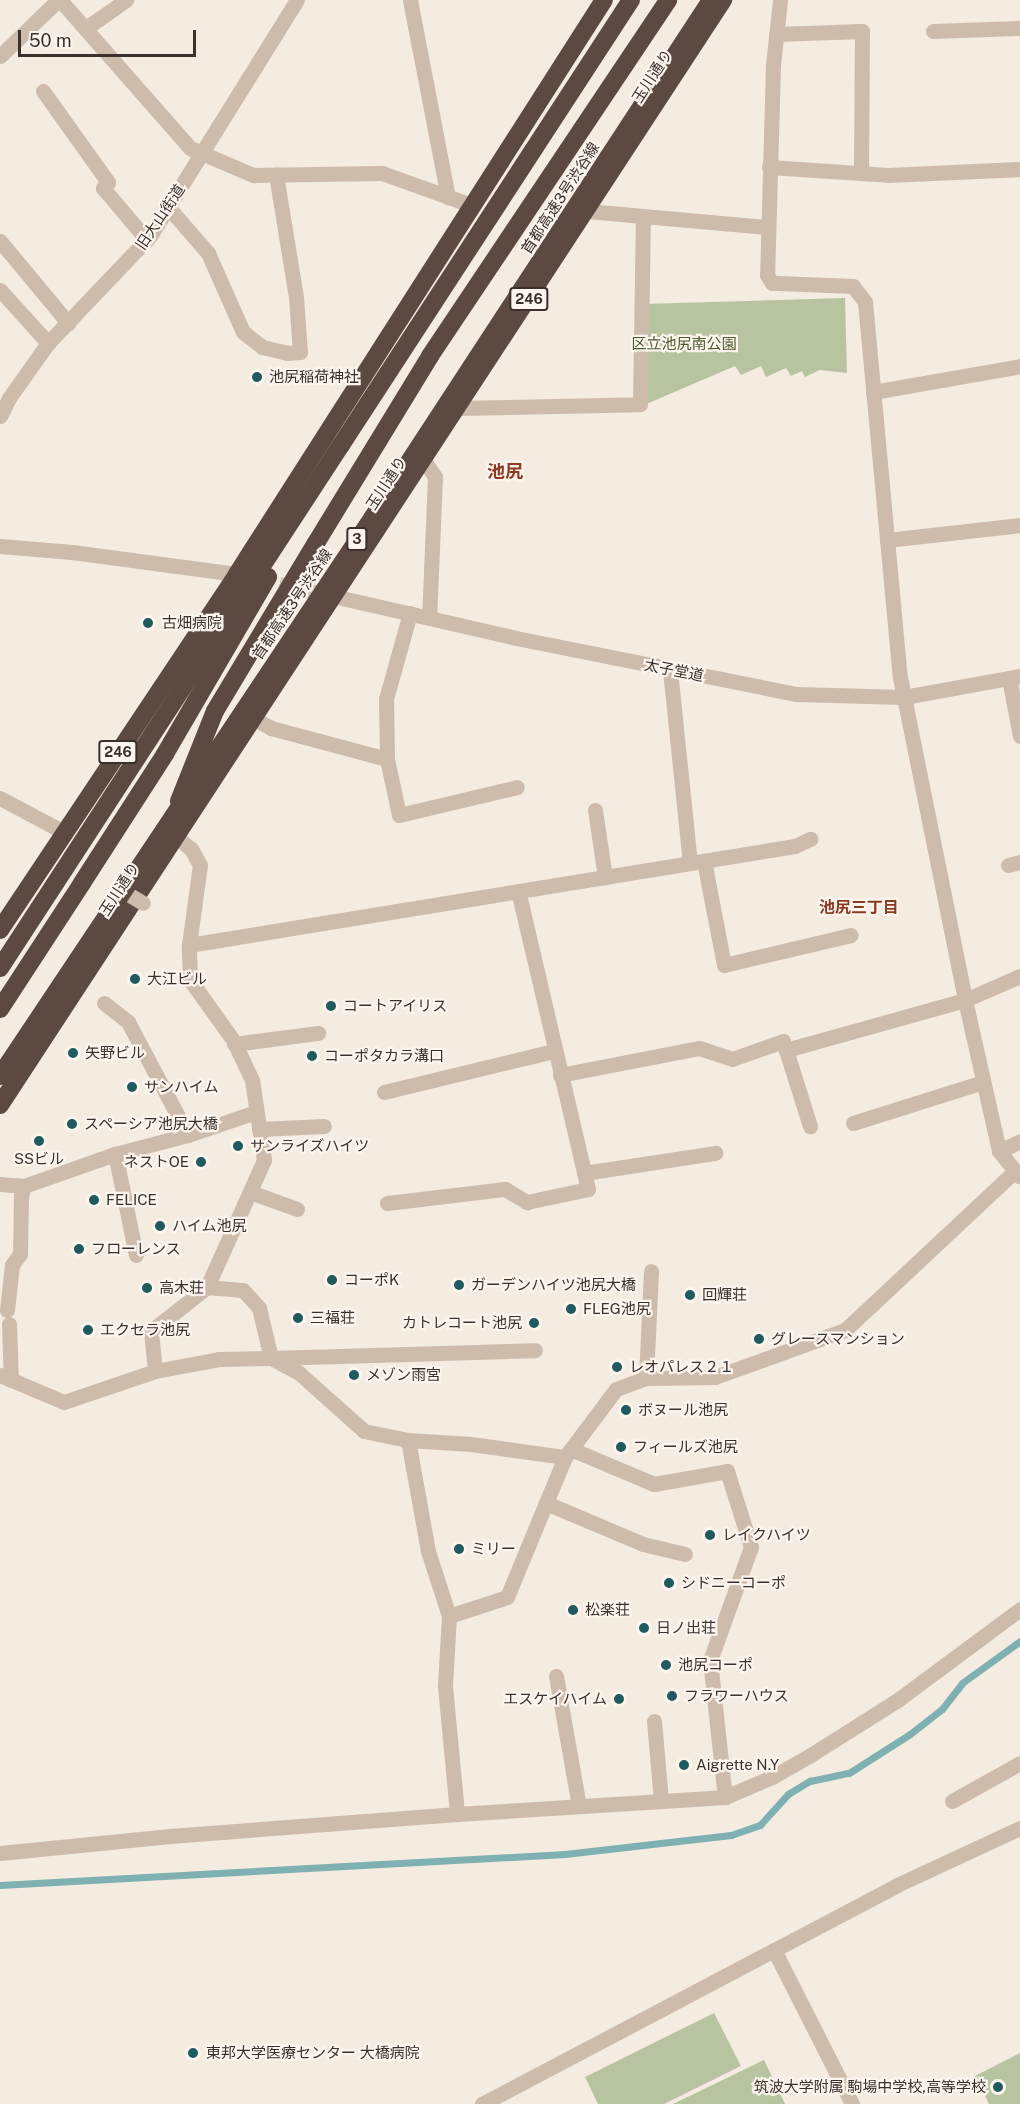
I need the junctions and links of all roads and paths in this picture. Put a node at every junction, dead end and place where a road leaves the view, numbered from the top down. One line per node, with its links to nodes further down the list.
1 (59, 0): 11 (street); 15 (street)
2 (126, 0): 11 (street)
3 (410, 0): 22 (street)
4 (604, 0): 23 (highway, 246)
5 (631, 0): 38 (highway)
6 (668, 0): 61 (highway)
7 (711, 0): 62 (highway, 首都高速3号渋谷線 / 3, bridge)
8 (723, 0): 25 (highway, 玉川通り / 246)
9 (780, 0): 14 (street)
10 (295, 1): 17 (street, 旧大山街道)
11 (86, 28): 17 (street)
12 (1020, 28): 13 (street)
13 (933, 31)
14 (776, 34): 18 (street); 20 (street)
15 (0, 56)
16 (43, 92): 28 (street)
17 (201, 153): 21 (street); 24 (street, 旧大山街道)
18 (769, 167): 20 (street); 27 (street)
19 (1020, 170): 20 (street)
20 (861, 173)
21 (276, 175): 22 (street); 24 (street)
22 (448, 197): 23 (street)
23 (471, 205): 43 (highway, 246)
24 (168, 207): 28 (street, 旧大山街道)
25 (586, 211): 26 (street); 36 (highway, 玉川通り / 246)
26 (643, 216): 27 (street); 36 (street)
27 (766, 227): 34 (street)
28 (147, 240): 31 (street, 旧大山街道)
29 (0, 241): 31 (street)
30 (0, 290): 32 (street)
31 (68, 323): 32 (street, 旧大山街道)
32 (48, 343): 35 (street, 旧大山街道)
33 (1020, 366): 34 (street)
34 (873, 392): 41 (street)
35 (4, 394): 37 (street, 旧大山街道)
36 (456, 408): 39 (highway, 玉川通り / 246)
37 (0, 416)
38 (341, 445): 68 (highway, bridge); 72 (highway, bridge)
39 (423, 459): 44 (highway, 玉川通り / 246); 46 (street)
40 (1020, 525): 41 (street)
41 (887, 540): 49 (street)
42 (0, 546): 43 (street)
43 (237, 574): 56 (highway, 246)
44 (333, 596): 45 (street, 太子堂道); 50 (highway, 玉川通り / 246)
45 (410, 613): 46 (street, 太子堂道); 52 (street)
46 (429, 618): 47 (street, 太子堂道)
47 (670, 670): 49 (street, 太子堂道); 59 (street)
48 (1015, 677): 49 (street, 太子堂道); 51 (street)
49 (904, 698): 70 (street)
50 (254, 718): 52 (street); 57 (highway, 玉川通り / 246)
51 (1020, 736)
52 (387, 759): 53 (street)
53 (517, 787)
54 (0, 798): 56 (street)
55 (595, 810): 60 (street)
56 (64, 832): 65 (highway, 246)
57 (175, 836): 61 (highway, 玉川通り / 246); 67 (street)
58 (810, 839): 59 (street)
59 (697, 862): 60 (street); 66 (street)
60 (605, 877): 63 (street)
61 (147, 880): 81 (highway, 玉川通り / 246)
62 (123, 891): 64 (street, bridge); 78 (highway, 首都高速3号渋谷線 / 3, bridge)
63 (518, 891): 67 (street); 76 (street)
64 (143, 903)
65 (0, 930)
66 (851, 935)
67 (189, 945): 74 (street)
68 (0, 968)
69 (1020, 976): 70 (street)
70 (964, 1000): 75 (street); 79 (street)
71 (104, 1003): 87 (street)
72 (0, 1010)
73 (318, 1033): 74 (street)
74 (234, 1044): 82 (street)
75 (786, 1050): 77 (street); 85 (street)
76 (554, 1052): 77 (street); 80 (street)
77 (560, 1075): 93 (street)
78 (0, 1076)
79 (983, 1082): 83 (street); 89 (street)
80 (384, 1092)
81 (0, 1105)
82 (256, 1112): 86 (street); 87 (street)
83 (853, 1123)
84 (324, 1126): 86 (street)
85 (810, 1126)
86 (259, 1129): 96 (street)
87 (188, 1135): 91 (street)
88 (1020, 1141): 89 (street)
89 (999, 1151): 92 (street)
90 (715, 1153): 93 (street)
91 (115, 1154): 95 (street); 99 (street)
92 (1018, 1174): 106 (street)
93 (586, 1181): 97 (street)
94 (0, 1184): 95 (street)
95 (24, 1186): 105 (street)
96 (250, 1192): 98 (street); 101 (street)
97 (387, 1203)
98 (297, 1209)
99 (136, 1256)
100 (651, 1271): 106 (street)
101 (207, 1287): 103 (street); 104 (street)
102 (535, 1350): 103 (street)
103 (271, 1358): 104 (street); 107 (street)
104 (155, 1371): 105 (street)
105 (6, 1377)
106 (646, 1378): 108 (street)
107 (408, 1440): 108 (street); 112 (street)
108 (568, 1453): 109 (street); 116 (street)
109 (546, 1503): 110 (street); 112 (street)
110 (685, 1554)
111 (1020, 1609): 116 (street)
112 (449, 1616): 120 (street)
113 (556, 1676): 119 (street)
114 (654, 1721): 117 (street)
115 (1020, 1763): 118 (street)
116 (725, 1797): 117 (street)
117 (661, 1801): 119 (street)
118 (952, 1801)
119 (579, 1806): 120 (street)
120 (457, 1814): 122 (street)
121 (1020, 1828): 123 (street)
122 (0, 1854)
123 (774, 1950): 124 (street); 125 (street)
124 (482, 2104)
125 (852, 2104)

